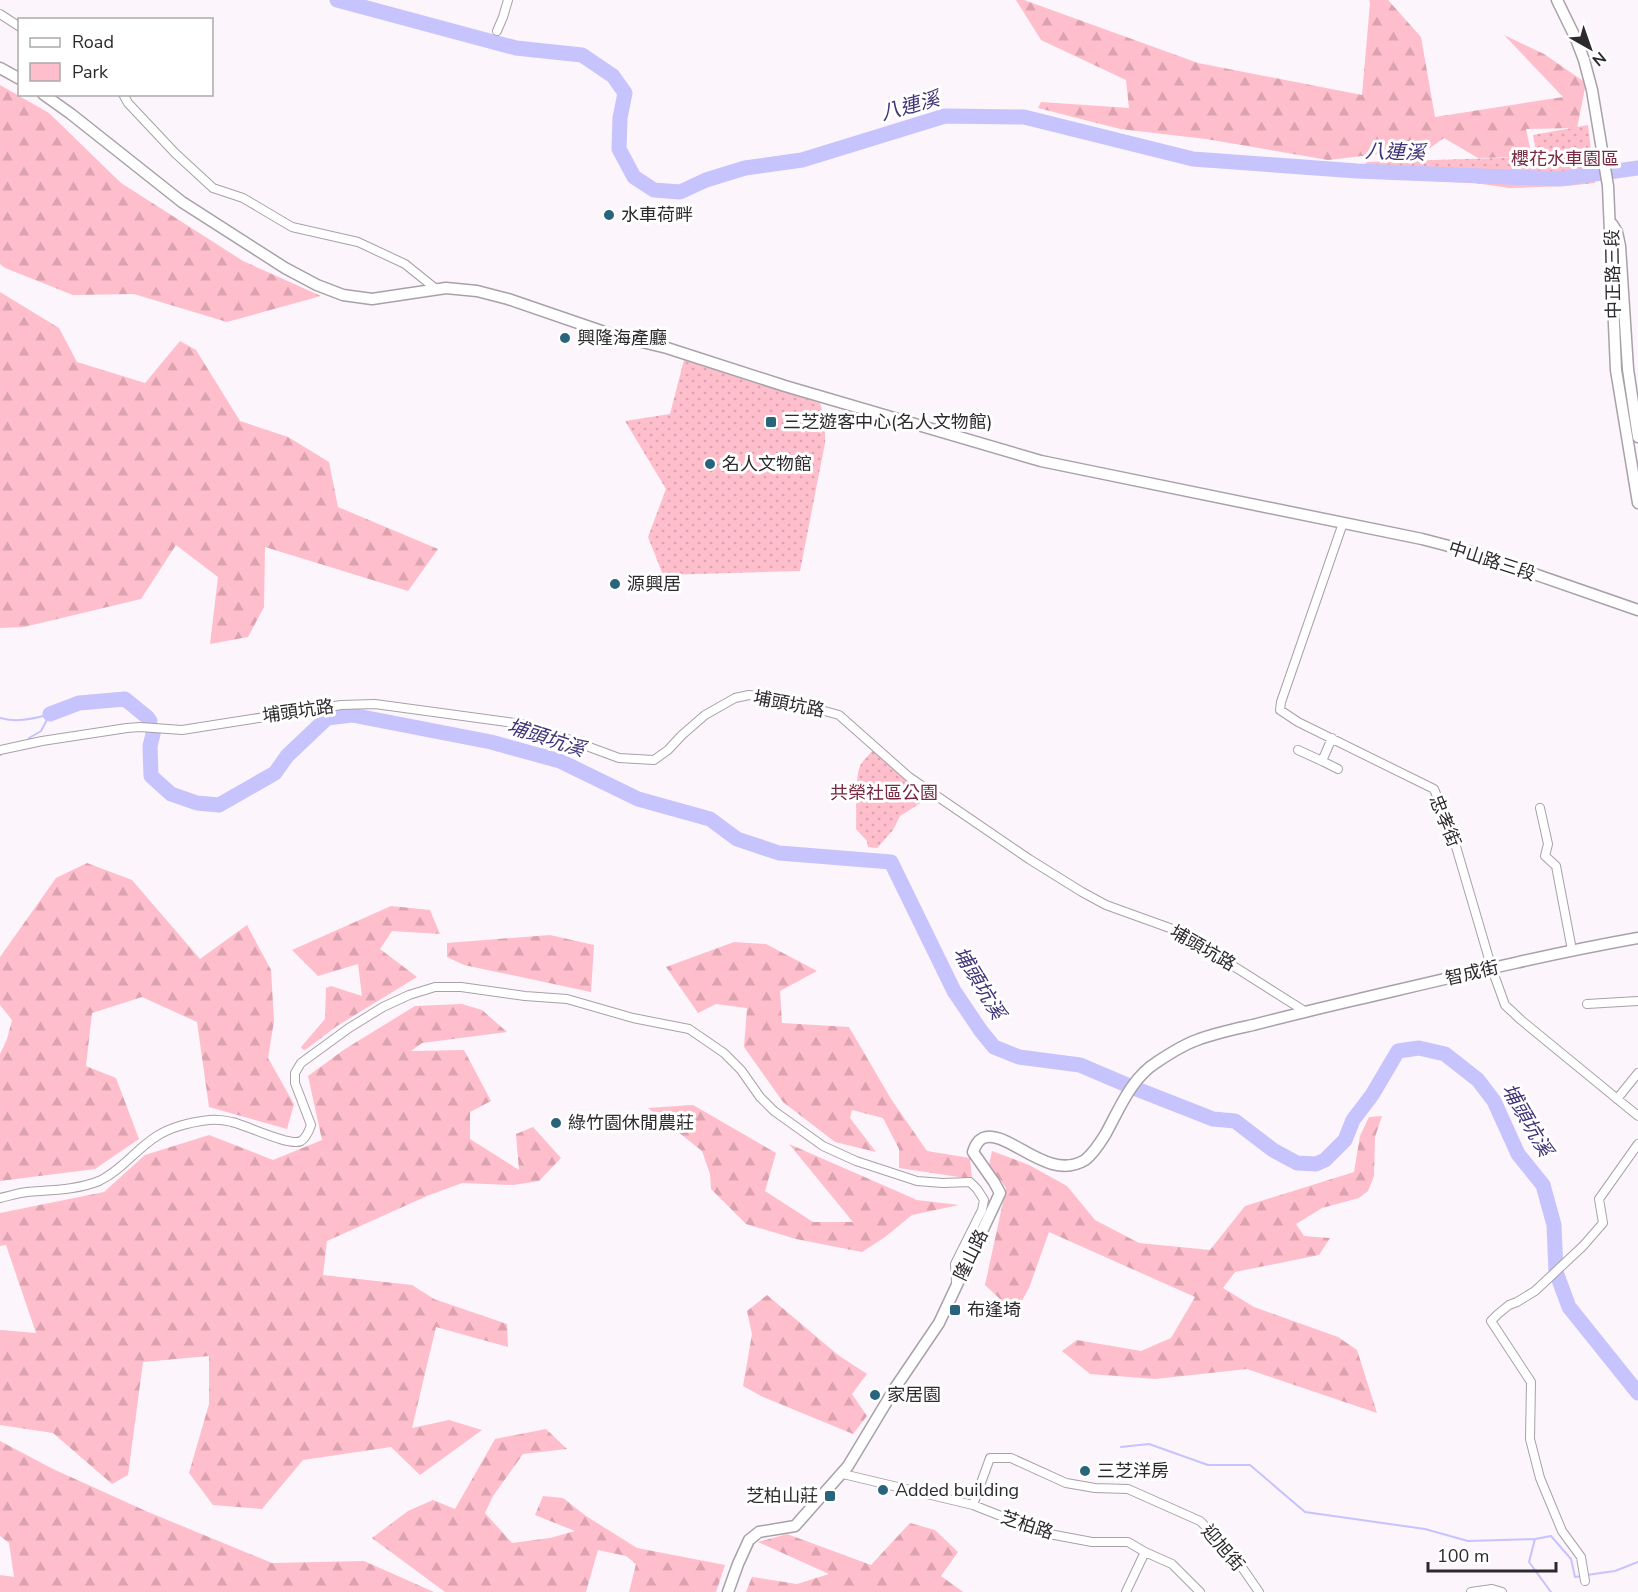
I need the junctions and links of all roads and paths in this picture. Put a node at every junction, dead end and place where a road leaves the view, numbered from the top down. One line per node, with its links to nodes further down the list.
1 (508, 0): 5 (street)
2 (1557, 0): 10 (street)
3 (0, 14): 4 (street)
4 (18, 26)
5 (497, 31)
6 (0, 68): 7 (street)
7 (18, 78)
8 (46, 96): 11 (street, 中山路三段)
9 (124, 96): 11 (street)
10 (1610, 221): 12 (street, 中正路三段); 13 (street, 中正路三段)
11 (436, 289): 16 (street, 中山路三段)
12 (1633, 369): 13 (street); 14 (street, 中正路三段)
13 (1616, 370): 15 (street, 中正路三段)
14 (1638, 437)
15 (1638, 503)
16 (1343, 523): 17 (street, 中山路三段); 18 (street, 忠孝街)
17 (1638, 610)
18 (1332, 738): 21 (street); 26 (street, 忠孝街)
19 (0, 750): 29 (street, 埔頭坑路)
20 (1299, 750): 21 (street)
21 (1322, 761): 22 (street)
22 (1338, 769)
23 (1540, 808): 25 (street)
24 (1638, 938): 25 (street, 智成街)
25 (1572, 950): 26 (street, 智成街)
26 (1492, 969): 29 (street, 智成街); 31 (street, 忠孝街)
27 (1638, 1001): 28 (street)
28 (1587, 1004)
29 (1306, 1012): 35 (street, 隆山路)
30 (1638, 1073): 31 (street)
31 (1617, 1099): 32 (street, 忠孝街)
32 (1638, 1116)
33 (1638, 1144): 39 (street)
34 (0, 1198): 35 (street)
35 (957, 1283): 36 (street, 隆山路)
36 (843, 1474): 37 (street, 芝柏路); 40 (street, 隆山路)
37 (973, 1505): 38 (street, 芝柏路); 43 (street, 迎旭街)
38 (1145, 1552): 41 (street); 42 (street, 芝柏路)
39 (1585, 1581)
40 (728, 1592)
41 (1126, 1592)
42 (1200, 1592)
43 (1259, 1592)
44 (1470, 1592): 45 (street)
45 (1502, 1592)

